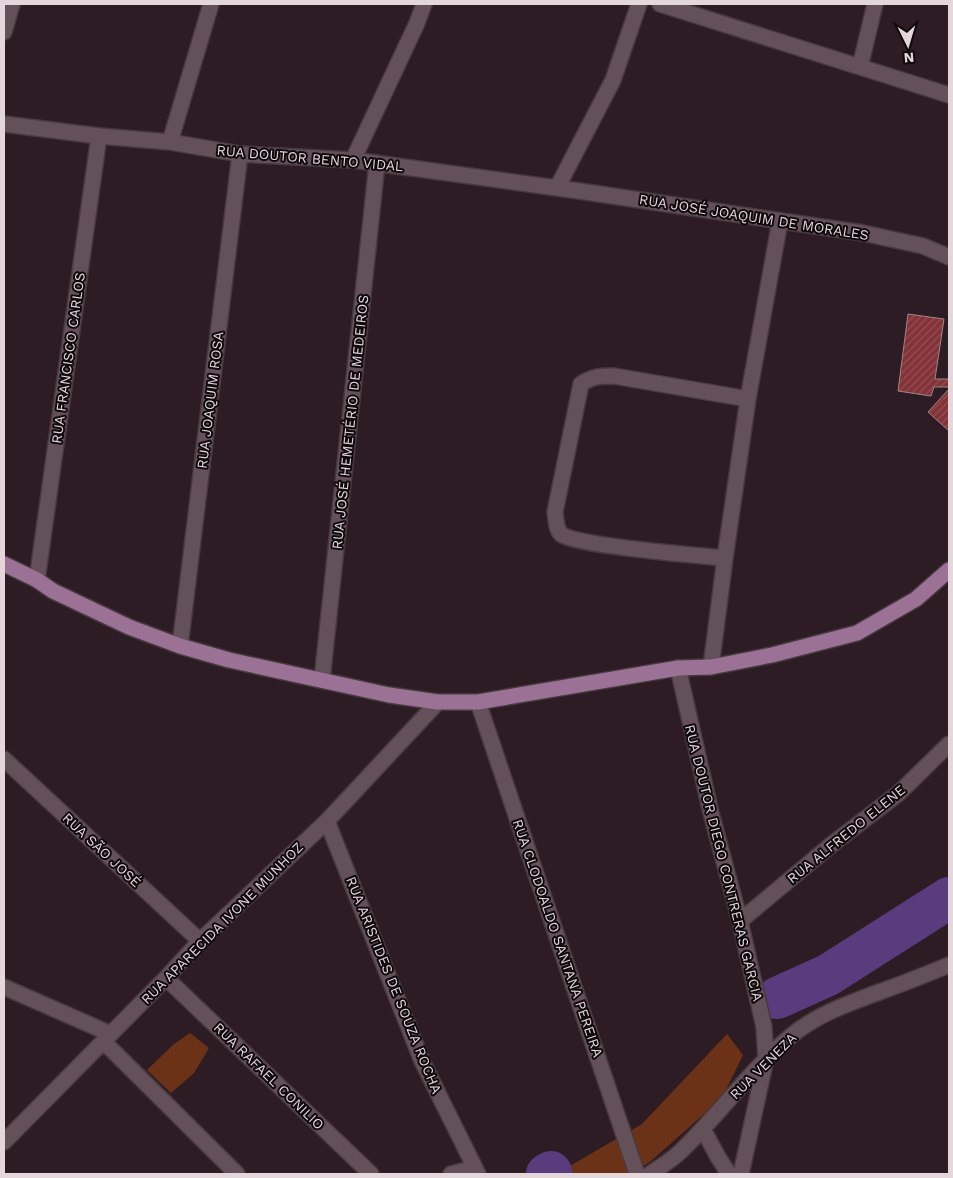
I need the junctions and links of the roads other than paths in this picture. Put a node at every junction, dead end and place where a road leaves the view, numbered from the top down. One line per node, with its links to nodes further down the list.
1 (12, 4): 7 (street)
2 (212, 4): 12 (street)
3 (424, 4): 14 (street)
4 (639, 4): 16 (street)
5 (660, 4): 8 (street)
6 (875, 4): 8 (street)
7 (4, 32)
8 (860, 67): 9 (street)
9 (949, 95)
10 (4, 124): 11 (street, RUA DOUTOR BENTO VIDAL)
11 (99, 136): 12 (street, RUA DOUTOR BENTO VIDAL); 23 (street, RUA FRANCISCO CARLOS)
12 (170, 142): 13 (street, RUA DOUTOR BENTO VIDAL)
13 (240, 154): 14 (street, RUA DOUTOR BENTO VIDAL); 24 (street, RUA JOAQUIM ROSA)
14 (353, 160): 15 (street, RUA DOUTOR BENTO VIDAL)
15 (377, 163): 16 (street, RUA DOUTOR BENTO VIDAL); 27 (street, RUA JOSÉ HEMETÉRIO DE MEDEIROS)
16 (557, 188): 17 (street, RUA JOSÉ JOAQUIM DE MORALES)
17 (780, 220): 18 (street, RUA JOSÉ JOAQUIM DE MORALES); 19 (street)
18 (949, 257)
19 (748, 399): 20 (street); 20 (street)
20 (725, 558): 26 (street)
21 (4, 564): 23 (main road)
22 (949, 570): 26 (main road)
23 (37, 580): 24 (main road)
24 (180, 646): 27 (main road)
25 (678, 668): 26 (main road); 29 (main road); 33 (street, RUA DOUTOR DIEGO CONTRERAS GARCIA)
26 (711, 668)
27 (322, 680): 28 (main road)
28 (438, 702): 29 (main road); 32 (street, RUA APARECIDA IVONE MUNHOZ)
29 (478, 702): 46 (street, RUA CLODOALDO SANTANA PEREIRA)
30 (949, 744): 33 (street, RUA ALFREDO ELENE)
31 (4, 759): 34 (street, RUA SÃO JOSÉ)
32 (326, 821): 34 (street, RUA APARECIDA IVONE MUNHOZ); 42 (street, RUA ARISTIDES DE SOUZA ROCHA)
33 (740, 921): 39 (street, RUA DOUTOR DIEGO CONTRERAS GARCIA)
34 (200, 941): 36 (street, RUA APARECIDA IVONE MUNHOZ)
35 (949, 965): 39 (street, RUA VENEZA)
36 (166, 978): 38 (street, RUA APARECIDA IVONE MUNHOZ); 44 (street, RUA RAFAEL CONILIO)
37 (4, 987): 38 (street)
38 (107, 1038): 41 (street, RUA APARECIDA IVONE MUNHOZ); 43 (street)
39 (766, 1059): 40 (street, RUA VENEZA); 49 (street, RUA DOUTOR DIEGO CONTRERAS GARCIA)
40 (703, 1128): 47 (street, RUA VENEZA); 48 (street)
41 (4, 1142)
42 (476, 1171): 45 (street)
43 (237, 1174)
44 (371, 1174)
45 (451, 1174)
46 (636, 1174)
47 (650, 1174)
48 (729, 1174)
49 (742, 1174)

